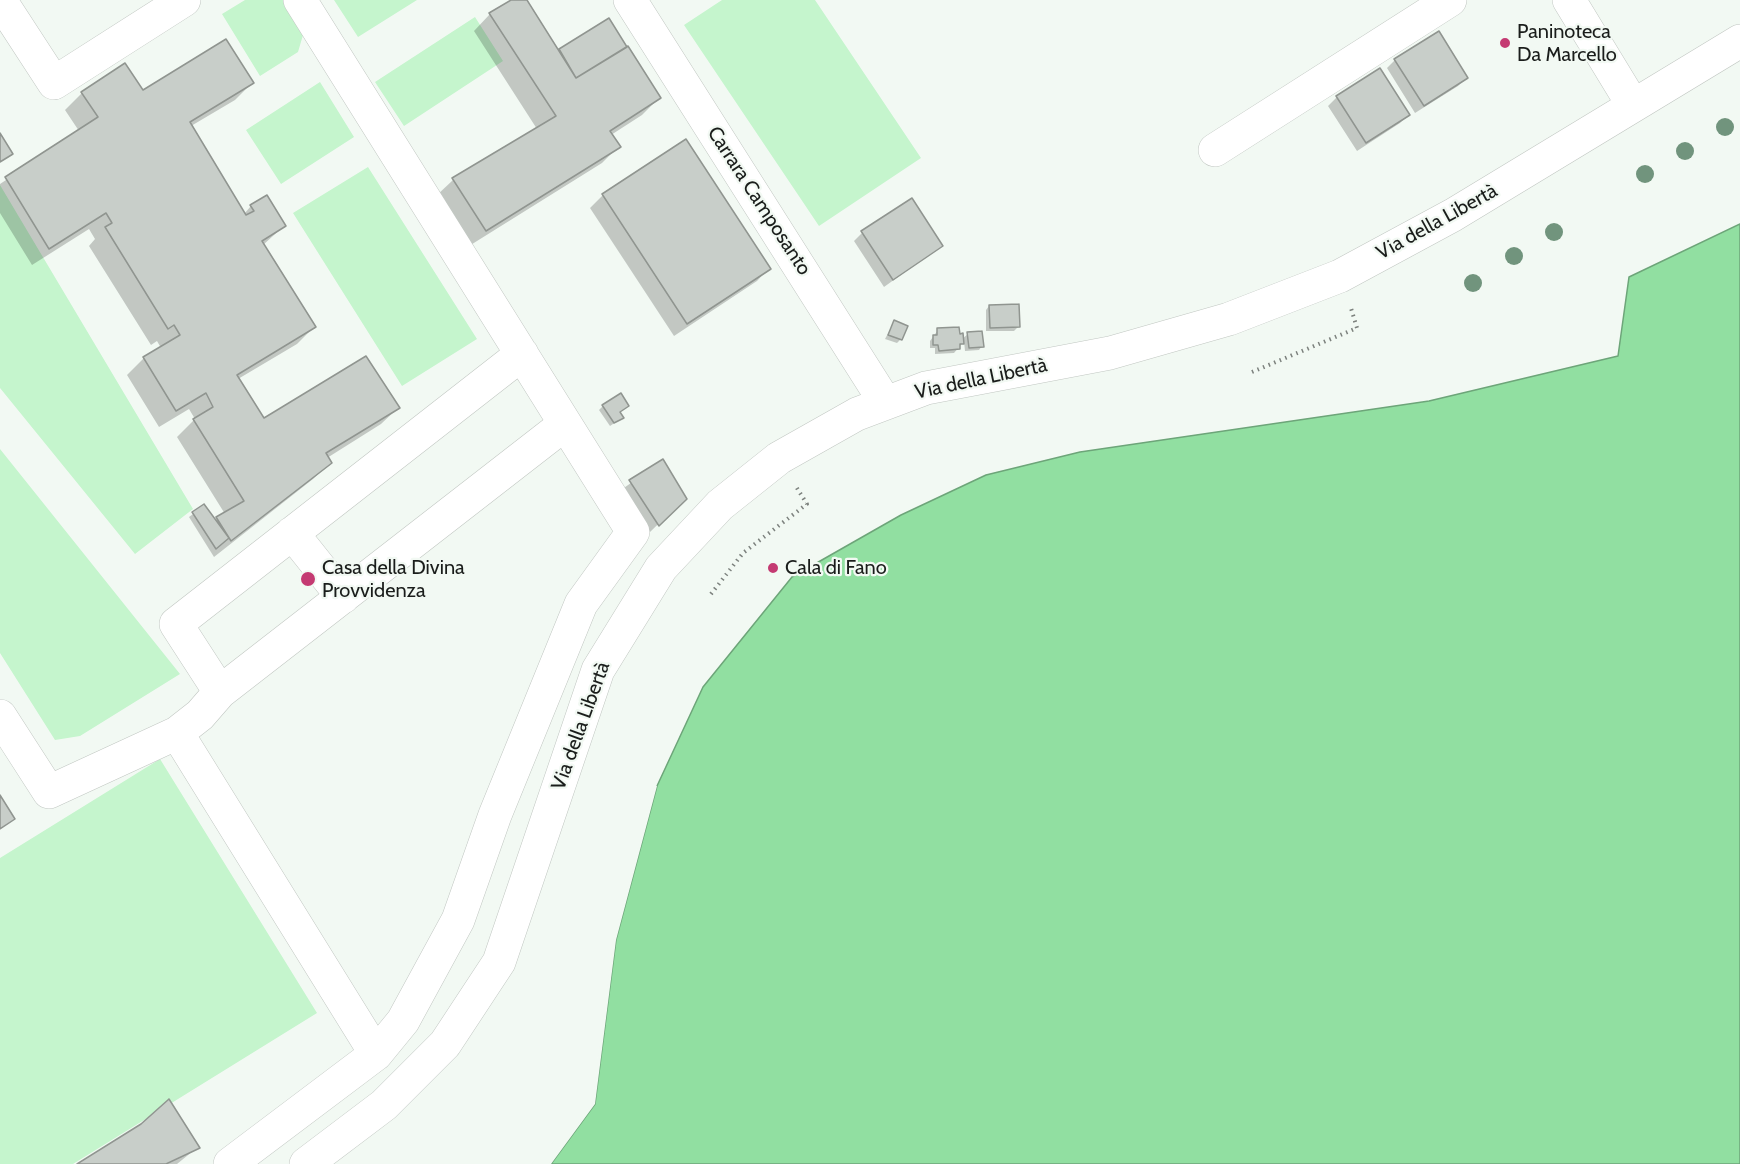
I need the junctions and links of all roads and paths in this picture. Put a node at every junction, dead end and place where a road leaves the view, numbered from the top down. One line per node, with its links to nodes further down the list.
1 (0, 0): 2 (street)
2 (184, 0)
3 (300, 0): 11 (street)
4 (1450, 0): 9 (street)
5 (1569, 0): 8 (street)
6 (637, 2): 13 (street, Carrara Camposanto)
7 (1740, 41): 8 (street, Via della Libertà)
8 (1633, 105): 10 (street, Via della Libertà)
9 (1215, 150)
10 (1340, 276): 12 (path); 13 (street, Via della Libertà)
11 (522, 354): 14 (street); 17 (street)
12 (1252, 372)
13 (885, 402): 15 (street, Via della Libertà)
14 (565, 424): 16 (street); 20 (street)
15 (779, 458): 18 (street, Via della Libertà); 19 (path)
16 (633, 532): 18 (street); 24 (street)
17 (292, 533): 20 (street); 21 (street)
18 (661, 568): 26 (street, Via della Libertà)
19 (711, 594)
20 (343, 597): 21 (street)
21 (220, 692): 23 (street)
22 (0, 716): 23 (street)
23 (177, 733): 24 (street)
24 (376, 1054): 25 (street)
25 (230, 1164)
26 (306, 1164)

